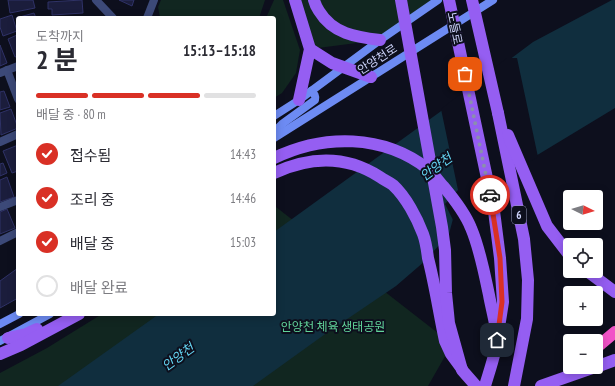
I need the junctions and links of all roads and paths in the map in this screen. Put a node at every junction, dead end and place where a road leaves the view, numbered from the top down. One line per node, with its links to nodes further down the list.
1 (96, 0): 10 (street)
2 (154, 0): 11 (street)
3 (295, 0): 13 (main road)
4 (314, 0): 12 (main road)
5 (401, 0): 48 (main road, bridge)
6 (438, 0): 12 (main road, 안양천로)
7 (449, 0): 43 (main road, 노들로 / 6, bridge)
8 (472, 0): 21 (main road, 6, bridge)
9 (490, 1): 17 (main road, 안양천로)
10 (111, 16)
11 (148, 16)
12 (380, 40): 15 (main road, 안양천로)
13 (310, 49): 15 (main road); 20 (main road)
14 (16, 67): 16 (street)
15 (342, 67): 17 (main road); 18 (main road, 안양천로)
16 (4, 72): 19 (street)
17 (372, 77): 25 (main road, 안양천로)
18 (311, 91): 20 (main road, 안양천로); 23 (main road)
19 (16, 95)
20 (299, 100): 22 (main road, 안양천로)
21 (498, 113): 33 (main road); 53 (main road, 6)
22 (276, 115)
23 (276, 130)
24 (16, 135): 26 (street)
25 (276, 137)
26 (0, 142)
27 (276, 157): 43 (main road, bridge)
28 (276, 172): 48 (main road)
29 (16, 201): 30 (street)
30 (0, 207)
31 (16, 233): 32 (street)
32 (0, 241)
33 (563, 247)
34 (596, 278): 35 (main road)
35 (615, 292)
36 (16, 316): 40 (main road)
37 (46, 316): 42 (main road)
38 (64, 316): 42 (main road)
39 (75, 316): 45 (main road)
40 (0, 324)
41 (615, 332): 44 (highway)
42 (4, 340)
43 (497, 340): 52 (main road, 노들로 / 6)
44 (603, 342)
45 (0, 354)
46 (615, 360): 47 (main road)
47 (603, 364)
48 (462, 370): 51 (main road, bridge)
49 (572, 374): 55 (highway)
50 (575, 374): 54 (main road, bridge)
51 (476, 386)
52 (485, 386)
53 (514, 386)
54 (541, 386)
55 (561, 386)

